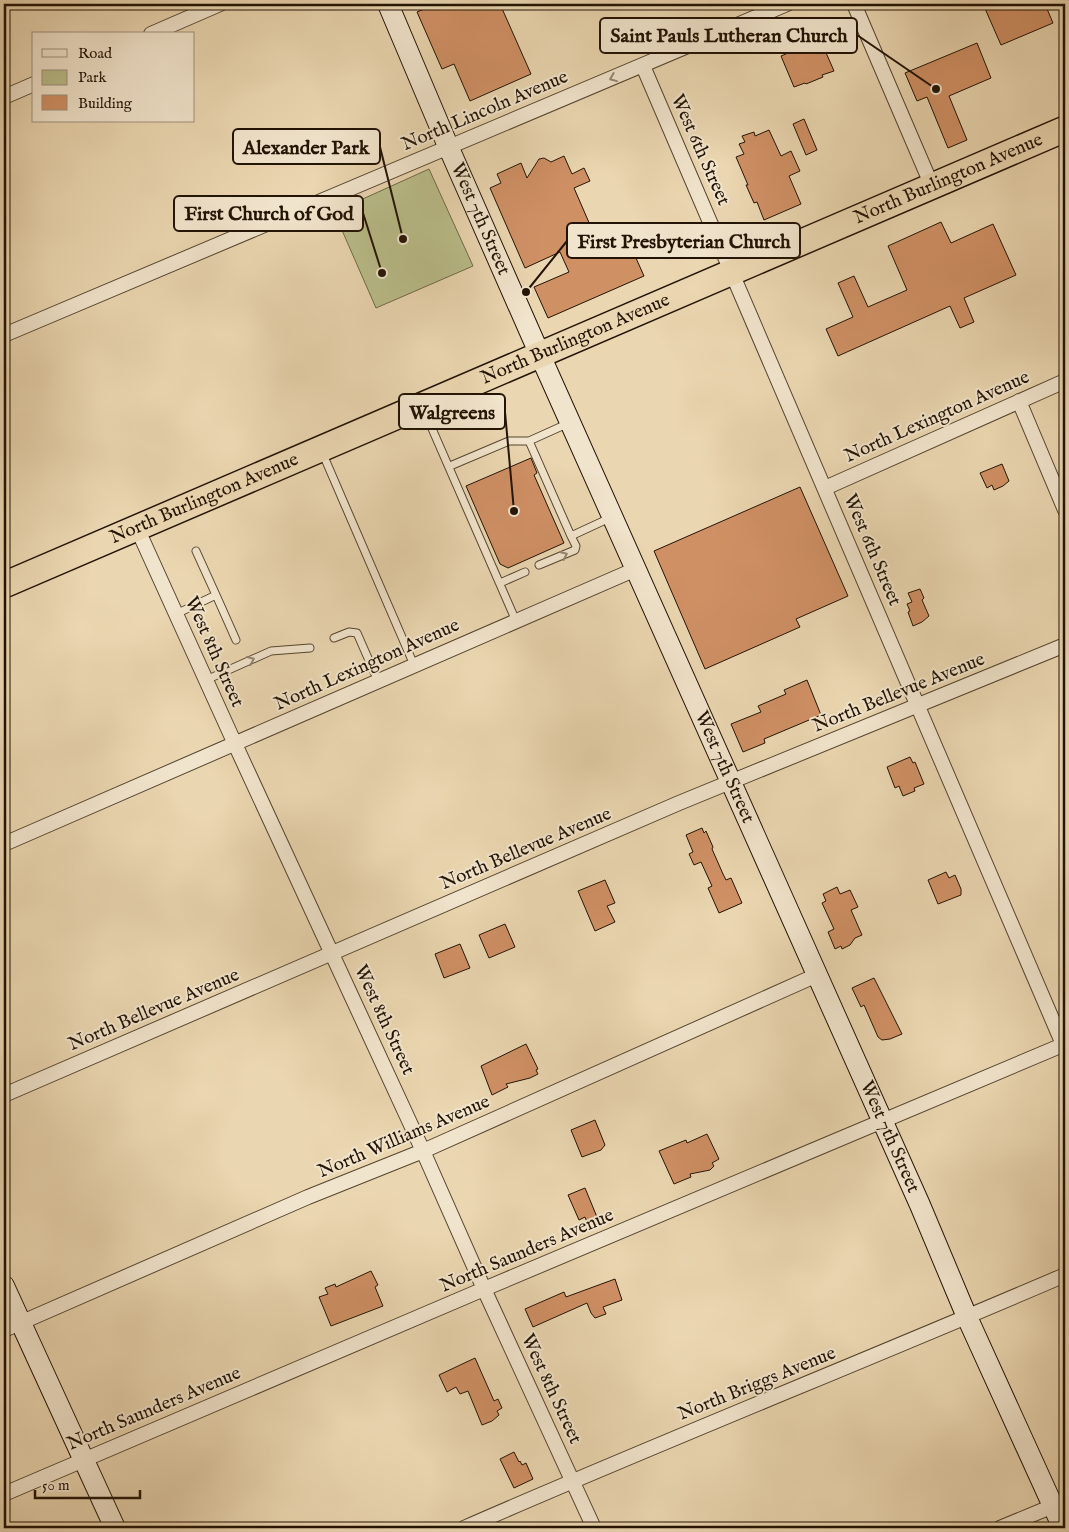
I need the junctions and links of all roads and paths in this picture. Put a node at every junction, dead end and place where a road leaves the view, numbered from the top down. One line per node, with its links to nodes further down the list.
1 (220, 4): 5 (street)
2 (388, 4): 10 (main road, West 7th Street)
3 (787, 4): 6 (street, North Lincoln Avenue)
4 (854, 4): 11 (street)
5 (156, 32)
6 (642, 66): 10 (street, North Lincoln Avenue, one-way to 10); 12 (street, West 6th Street)
7 (32, 85): 8 (street)
8 (4, 97)
9 (1065, 129): 11 (highway, North Burlington Avenue)
10 (448, 146): 13 (street, North Lincoln Avenue); 14 (main road, West 7th Street)
11 (932, 186): 12 (highway, North Burlington Avenue)
12 (733, 273): 14 (highway, North Burlington Avenue); 22 (street, West 6th Street)
13 (4, 335)
14 (540, 355): 17 (highway, North Burlington Avenue); 18 (main road, West 7th Street)
15 (1065, 382): 16 (street, North Lexington Avenue)
16 (1019, 401): 22 (street, North Lexington Avenue); 23 (street)
17 (422, 405): 20 (highway, North Burlington Avenue); 31 (lane)
18 (570, 423): 19 (lane); 24 (main road, West 7th Street)
19 (529, 441): 21 (lane); 26 (lane)
20 (321, 449): 25 (highway, North Burlington Avenue); 40 (lane)
21 (450, 466)
22 (825, 488): 43 (street, West 6th Street)
23 (1065, 510)
24 (612, 517): 26 (lane); 29 (main road, West 7th Street)
25 (137, 528): 32 (highway, North Burlington Avenue); 34 (street, West 8th Street)
26 (571, 536): 28 (lane, one-way to 26)
27 (196, 551): 33 (lane)
28 (539, 565)
29 (636, 569): 35 (street, North Lexington Avenue); 45 (main road, West 7th Street)
30 (525, 572): 31 (lane)
31 (500, 583): 35 (lane)
32 (4, 586)
33 (216, 595): 34 (lane); 37 (lane)
34 (176, 614): 41 (street, West 8th Street)
35 (516, 621): 40 (street, North Lexington Avenue)
36 (334, 638): 42 (lane)
37 (236, 640)
38 (1065, 645): 43 (street, North Bellevue Avenue)
39 (310, 648): 41 (lane, one-way to 39)
40 (414, 665): 42 (street, North Lexington Avenue)
41 (206, 680): 44 (street, West 8th Street)
42 (378, 681): 44 (street, North Lexington Avenue)
43 (918, 705): 45 (street, North Bellevue Avenue); 49 (street, West 6th Street)
44 (235, 744): 46 (street, North Lexington Avenue); 47 (street, West 8th Street)
45 (731, 782): 47 (street, North Bellevue Avenue); 48 (main road, West 7th Street)
46 (4, 844)
47 (333, 954): 50 (street, North Bellevue Avenue); 52 (street, West 8th Street)
48 (817, 975): 51 (main road, West 7th Street); 52 (street, North Williams Avenue)
49 (1065, 1046): 51 (street, North Saunders Avenue)
50 (4, 1095)
51 (882, 1121): 55 (street, North Saunders Avenue); 56 (main road, West 7th Street)
52 (423, 1151): 55 (street, West 8th Street); 57 (street, North Williams Avenue)
53 (1065, 1275): 56 (street, North Briggs Avenue)
54 (4, 1286): 57 (main road)
55 (484, 1289): 58 (street, North Saunders Avenue); 59 (street, West 8th Street)
56 (967, 1318): 59 (street, North Briggs Avenue); 61 (main road, West 7th Street)
57 (12, 1327): 58 (main road)
58 (83, 1460): 60 (street, North Saunders Avenue); 62 (main road)
59 (572, 1480): 63 (street, North Briggs Avenue); 64 (street, West 8th Street)
60 (4, 1494)
61 (1053, 1506): 65 (street); 66 (main road, West 7th Street)
62 (115, 1528)
63 (464, 1528)
64 (594, 1528)
65 (1000, 1528)
66 (1063, 1528)

